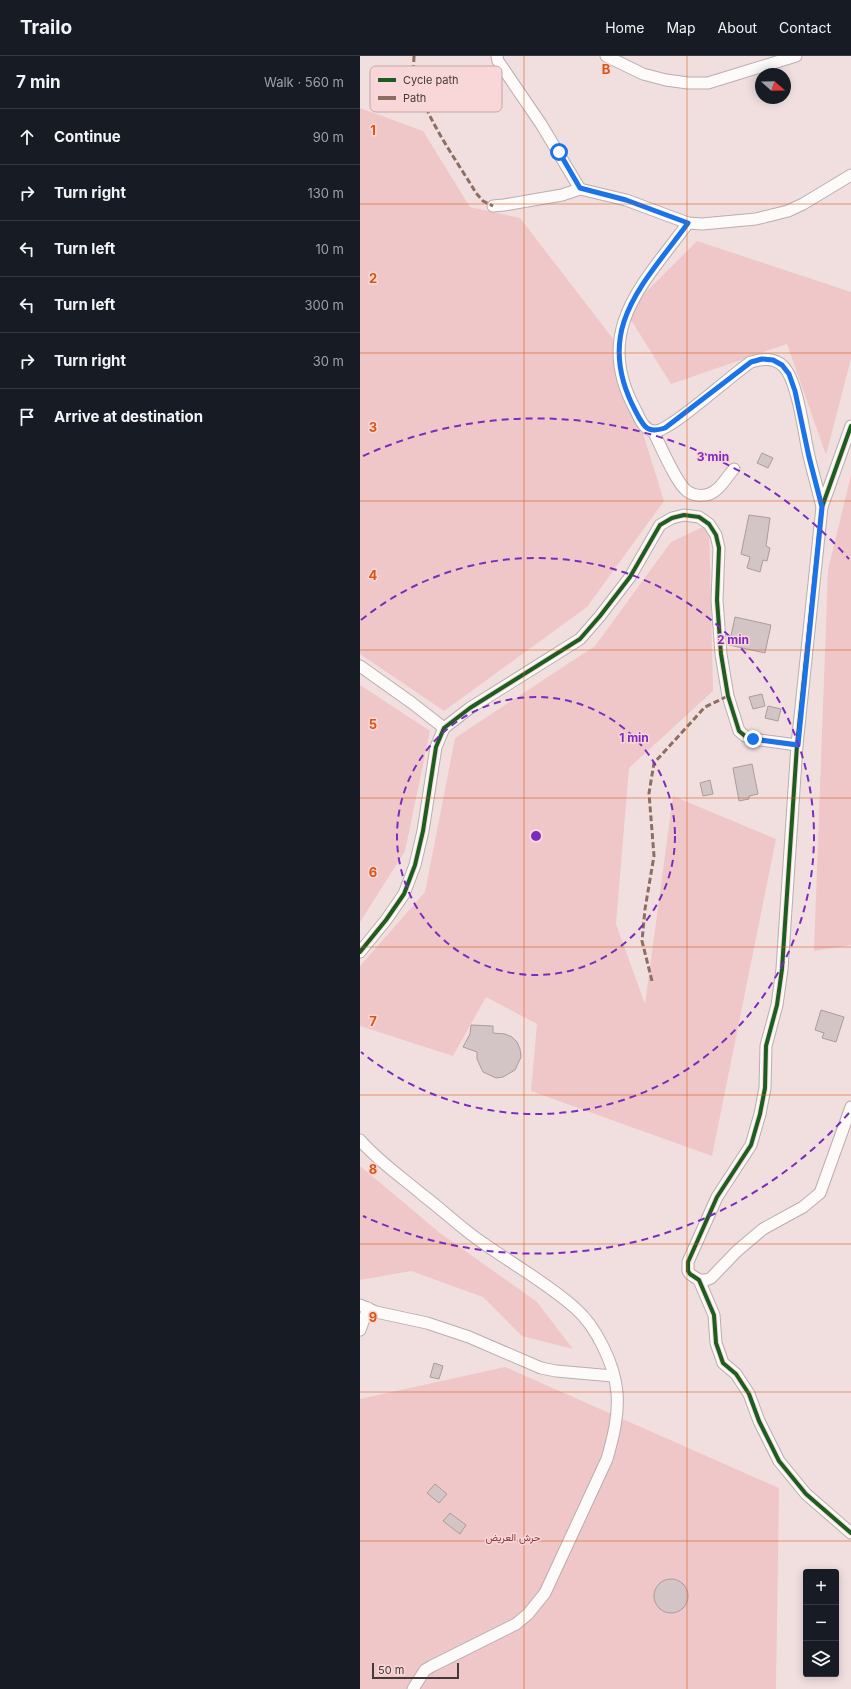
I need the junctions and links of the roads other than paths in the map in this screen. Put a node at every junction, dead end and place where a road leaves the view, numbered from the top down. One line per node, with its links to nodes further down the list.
1 (498, 56): 4 (street)
2 (606, 56): 3 (street)
3 (796, 56)
4 (501, 66)
5 (502, 67): 7 (street)
6 (851, 174): 9 (street)
7 (580, 188): 8 (street); 9 (street)
8 (493, 206)
9 (688, 223): 11 (street)
10 (851, 426): 13 (street)
11 (653, 431): 12 (street); 13 (street)
12 (734, 469)
13 (822, 507): 16 (street)
14 (360, 666): 15 (street)
15 (444, 728): 16 (street); 17 (street)
16 (798, 745): 20 (street)
17 (360, 952)
18 (851, 1106): 20 (street)
19 (360, 1140): 23 (street)
20 (699, 1280): 24 (street)
21 (364, 1307): 22 (street); 23 (street)
22 (360, 1330)
23 (613, 1376): 25 (street)
24 (851, 1533)
25 (412, 1689)

